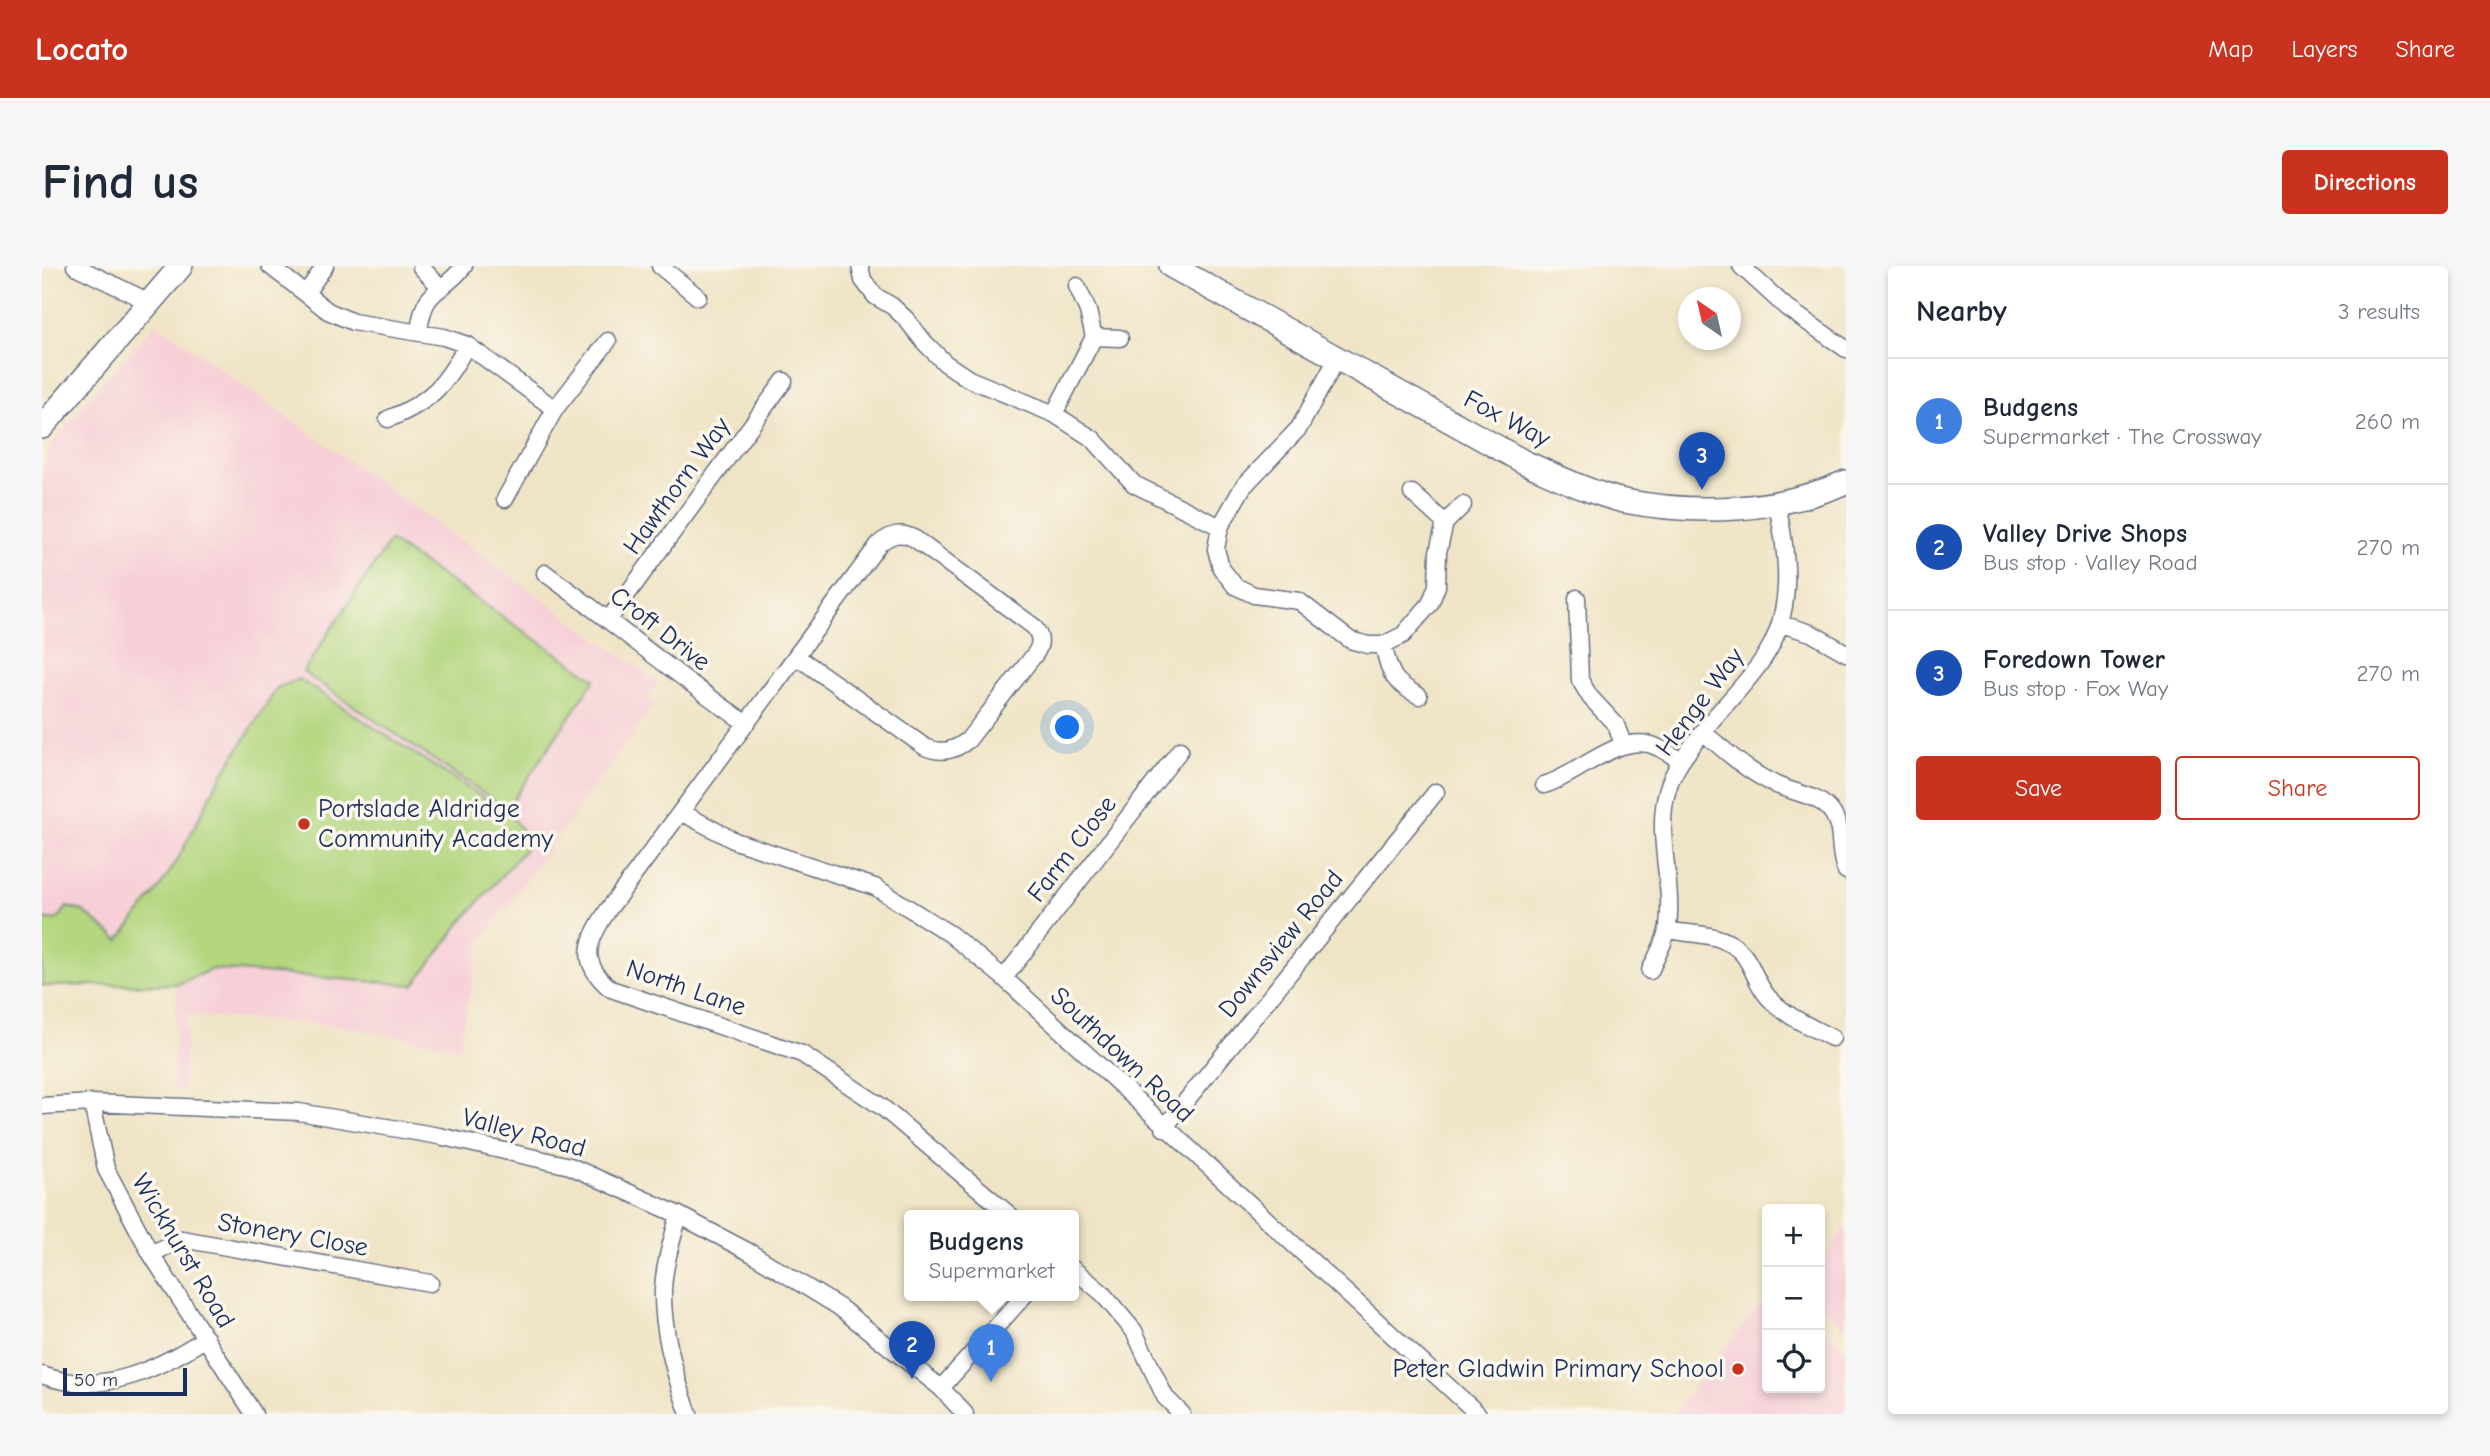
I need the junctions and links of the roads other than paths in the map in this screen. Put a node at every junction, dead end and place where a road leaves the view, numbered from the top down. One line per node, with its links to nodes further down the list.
1 (75, 266): 15 (street)
2 (181, 266): 15 (street)
3 (270, 266): 13 (street)
4 (325, 266): 13 (street)
5 (464, 266): 12 (street)
6 (660, 266): 14 (street)
7 (860, 266): 25 (street)
8 (1171, 266): 22 (street, Fox Way)
9 (1741, 266): 21 (street)
10 (421, 267): 12 (street)
11 (1077, 286): 17 (street)
12 (440, 287): 16 (street)
13 (306, 293): 16 (street)
14 (698, 297)
15 (149, 302): 27 (street)
16 (419, 332): 20 (street)
17 (1094, 337): 18 (street); 25 (street)
18 (1120, 338)
19 (608, 341): 24 (street)
20 (467, 345): 24 (street); 26 (street)
21 (1846, 349)
22 (1338, 357): 31 (street, Fox Way); 34 (street)
23 (784, 381): 37 (street, Hawthorn Way)
24 (555, 409): 30 (street)
25 (1054, 414): 34 (street)
26 (388, 419)
27 (42, 427)
28 (1846, 482): 31 (street, Fox Way)
29 (1412, 493): 33 (street)
30 (505, 499)
31 (1777, 504): 38 (street, Henge Way)
32 (1463, 505): 33 (street)
33 (1445, 523): 39 (street)
34 (1220, 527): 39 (street)
35 (545, 573): 37 (street, Croft Drive)
36 (1577, 598): 45 (street)
37 (609, 620): 43 (street, Croft Drive)
38 (1781, 624): 40 (street); 44 (street, Henge Way)
39 (1383, 645): 42 (street)
40 (1845, 651)
41 (796, 656): 41 (street, North Lane); 43 (street, North Lane)
42 (1419, 696)
43 (746, 723): 50 (street, North Lane)
44 (1703, 732): 47 (street, Henge Way); 51 (street)
45 (1623, 744): 47 (street); 48 (street)
46 (1180, 750): 54 (street, Farm Close)
47 (1681, 761): 52 (street, Henge Way)
48 (1544, 785)
49 (1436, 792): 58 (street, Downsview Road)
50 (681, 812): 54 (street, Southdown Road); 59 (street, North Lane)
51 (1846, 871)
52 (1667, 930): 53 (street, Henge Way); 55 (street)
53 (1650, 971)
54 (1004, 978): 58 (street, Southdown Road)
55 (1832, 1038)
56 (92, 1103): 57 (street, Valley Road); 60 (street, Valley Road); 61 (street, Wickhurst Road)
57 (42, 1106)
58 (1164, 1128): 72 (street, Southdown Road)
59 (1004, 1210)
60 (679, 1215): 67 (street, Valley Road); 69 (street)
61 (151, 1254): 63 (street, Stonery Close); 65 (street, Wickhurst Road)
62 (1079, 1274): 71 (street)
63 (430, 1283)
64 (1019, 1301): 67 (street)
65 (206, 1338): 66 (street); 68 (street, Wickhurst Road)
66 (42, 1375)
67 (941, 1388): 70 (street, Valley Road)
68 (254, 1414)
69 (689, 1414)
70 (965, 1414)
71 (1182, 1414)
72 (1478, 1414)

